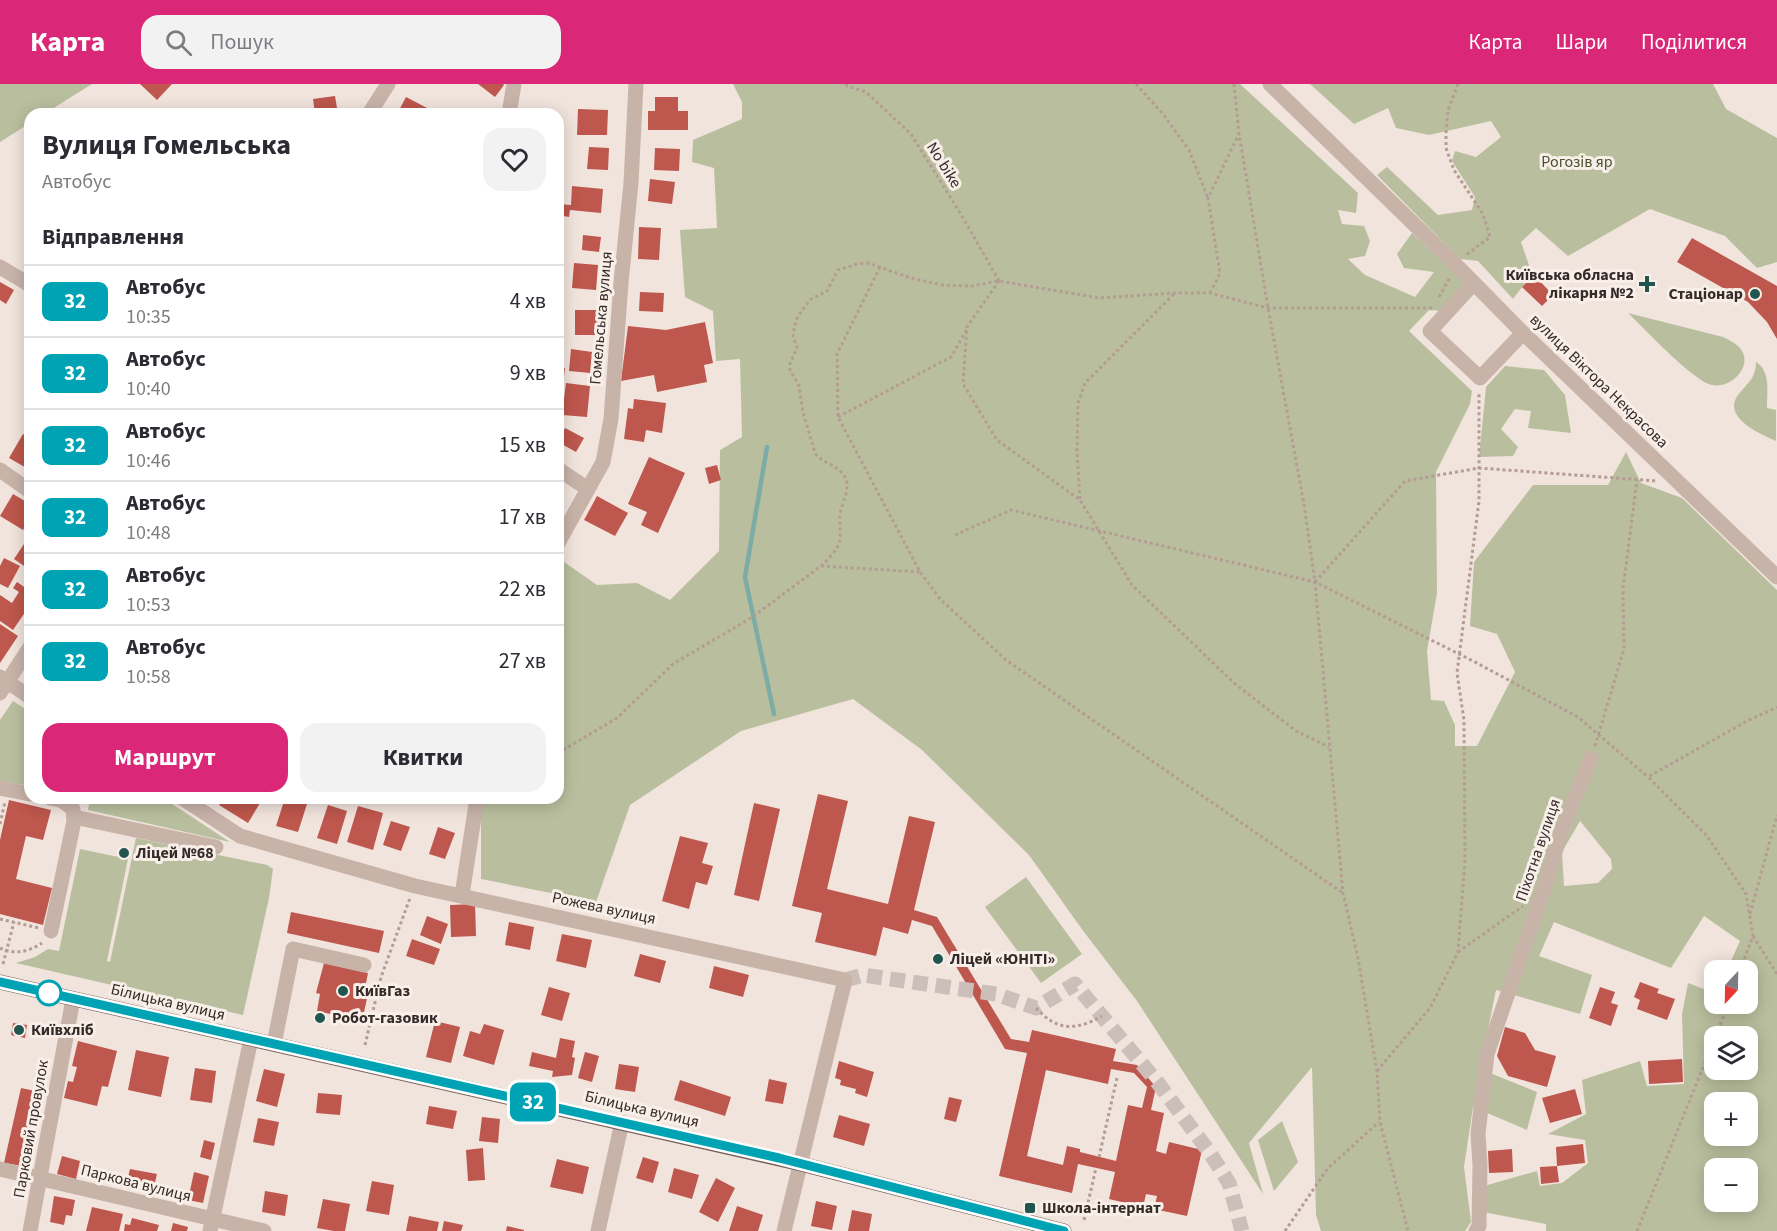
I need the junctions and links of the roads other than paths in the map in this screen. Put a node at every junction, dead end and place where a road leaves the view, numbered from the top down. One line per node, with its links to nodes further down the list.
1 (388, 84): 5 (street)
2 (514, 84): 6 (street)
3 (636, 84): 14 (street, Гомельська вулиця)
4 (1270, 84): 9 (street, вулиця Віктора Некрасова)
5 (373, 108)
6 (510, 108)
7 (0, 267): 8 (street)
8 (24, 281)
9 (1474, 284): 10 (street, вулиця Віктора Некрасова); 10 (street)
10 (1522, 333): 16 (street, вулиця Віктора Некрасова)
11 (0, 470): 13 (street)
12 (564, 473): 14 (street)
13 (24, 486)
14 (588, 489): 15 (street, Гомельська вулиця)
15 (564, 532)
16 (1777, 577)
17 (24, 655): 18 (street)
18 (2, 684): 19 (street)
19 (24, 694)
20 (1591, 758): 45 (street, Піхотна вулиця)
21 (4, 789): 22 (street)
22 (24, 793)
23 (66, 804): 26 (street)
24 (191, 804): 28 (street, Рожева вулиця)
25 (476, 804): 28 (street)
26 (74, 817): 27 (street); 29 (street)
27 (216, 848)
28 (462, 895): 36 (street, Рожева вулиця)
29 (51, 931)
30 (364, 965): 34 (street)
31 (0, 982): 32 (main road, Білицька вулиця)
32 (73, 999): 33 (main road, Білицька вулиця); 38 (street, Парковий провулок)
33 (251, 1039): 34 (main road, Білицька вулиця); 39 (street)
34 (274, 1044): 35 (main road, Білицька вулиця)
35 (622, 1122): 36 (main road, Білицька вулиця); 42 (street)
36 (801, 1164): 43 (street); 44 (main road, Білицька вулиця)
37 (0, 1169): 38 (street, Паркова вулиця)
38 (41, 1179): 39 (street, Паркова вулиця); 40 (street, Парковий провулок)
39 (211, 1226): 41 (street, Паркова вулиця)
40 (30, 1231)
41 (264, 1231)
42 (598, 1231)
43 (784, 1231)
44 (1064, 1231)
45 (1476, 1231)

